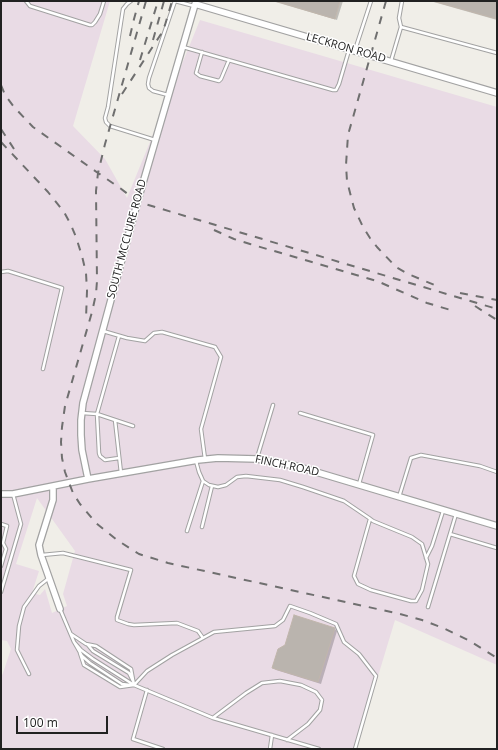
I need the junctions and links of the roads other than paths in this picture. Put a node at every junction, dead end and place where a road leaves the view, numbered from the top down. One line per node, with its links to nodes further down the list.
1 (26, 1): 2 (lane)
2 (104, 1)
3 (131, 1): 17 (lane)
4 (175, 1): 7 (lane); 16 (lane)
5 (371, 1): 10 (lane)
6 (402, 1): 8 (lane)
7 (195, 4): 9 (street, SOUTH MCCLURE ROAD); 10 (street, LECKRON ROAD)
8 (401, 27): 12 (lane); 14 (lane)
9 (182, 47): 11 (lane); 16 (street, SOUTH MCCLURE ROAD)
10 (352, 50): 13 (lane); 14 (street, LECKRON ROAD)
11 (202, 52): 13 (lane); 13 (lane)
12 (497, 53)
13 (228, 60)
14 (391, 61): 15 (street, LECKRON ROAD)
15 (497, 93)
16 (168, 95): 17 (street, SOUTH MCCLURE ROAD)
17 (155, 140): 19 (street, SOUTH MCCLURE ROAD)
18 (1, 272): 21 (lane)
19 (102, 330): 20 (lane); 23 (street, SOUTH MCCLURE ROAD)
20 (119, 336): 25 (lane); 29 (lane)
21 (43, 369)
22 (273, 404): 30 (lane)
23 (82, 413): 25 (lane); 34 (street, SOUTH MCCLURE ROAD)
24 (300, 413): 36 (lane)
25 (97, 414): 26 (lane); 28 (lane)
26 (115, 420): 27 (lane); 28 (lane)
27 (133, 426)
28 (119, 458): 33 (lane)
29 (205, 459): 30 (street, FINCH ROAD); 31 (street, FINCH ROAD)
30 (257, 459): 36 (street, FINCH ROAD)
31 (196, 460): 33 (street, FINCH ROAD); 35 (lane)
32 (497, 472): 41 (lane)
33 (121, 474): 34 (street, FINCH ROAD)
34 (88, 479): 37 (street, FINCH ROAD)
35 (203, 481): 38 (lane); 48 (lane)
36 (359, 485): 41 (street, FINCH ROAD)
37 (53, 486): 40 (street, FINCH ROAD); 52 (street)
38 (212, 486): 44 (lane); 47 (lane)
39 (1, 494): 40 (street, FINCH ROAD)
40 (13, 494): 56 (lane)
41 (398, 497): 42 (street, FINCH ROAD)
42 (443, 510): 43 (street, FINCH ROAD); 53 (lane)
43 (456, 514): 46 (street, FINCH ROAD); 49 (lane)
44 (370, 519): 53 (lane); 53 (lane)
45 (1, 524): 50 (lane)
46 (497, 526)
47 (202, 527)
48 (187, 531)
49 (450, 534): 51 (lane); 57 (lane)
50 (2, 543): 54 (lane)
51 (497, 548)
52 (41, 555): 55 (street); 60 (lane)
53 (426, 558)
54 (1, 566)
55 (49, 578): 58 (street); 63 (lane)
56 (1, 592)
57 (428, 607)
58 (60, 609): 59 (lane)
59 (71, 634): 61 (lane); 62 (lane)
60 (204, 638): 64 (lane); 72 (lane)
61 (74, 642): 64 (lane); 64 (lane)
62 (86, 644): 64 (lane); 64 (lane)
63 (29, 674)
64 (134, 685): 65 (lane)
65 (147, 690): 66 (lane); 69 (lane)
66 (213, 718): 67 (lane); 68 (lane)
67 (272, 735): 68 (lane); 70 (lane)
68 (287, 740): 71 (lane)
69 (163, 749)
70 (270, 749)
71 (319, 749)
72 (354, 749)

